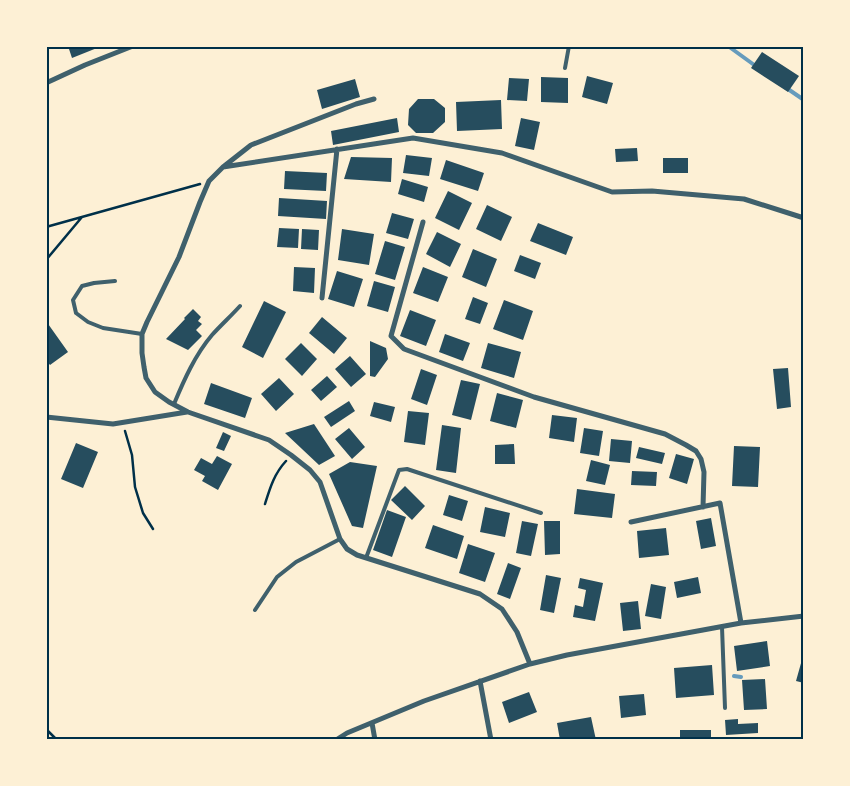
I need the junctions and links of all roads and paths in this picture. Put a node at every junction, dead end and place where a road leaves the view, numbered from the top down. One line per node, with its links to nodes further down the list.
1 (133, 46): 4 (street)
2 (569, 46): 3 (lane)
3 (565, 68)
4 (46, 83)
5 (374, 99): 7 (street)
6 (337, 149): 7 (street); 10 (street); 15 (street)
7 (223, 168): 8 (street)
8 (209, 181): 9 (path); 17 (street)
9 (84, 216): 12 (path); 13 (path)
10 (804, 218)
11 (423, 222): 24 (street)
12 (46, 227)
13 (46, 260)
14 (116, 281): 17 (lane)
15 (322, 298)
16 (240, 306): 18 (lane)
17 (142, 334): 18 (street)
18 (174, 404): 19 (street)
19 (188, 412): 21 (street); 22 (street)
20 (46, 417): 21 (street)
21 (123, 422): 27 (path)
22 (291, 455): 23 (path); 28 (street)
23 (265, 504)
24 (703, 507): 26 (street); 32 (street)
25 (541, 513): 29 (lane)
26 (631, 522)
27 (153, 529)
28 (340, 539): 29 (street); 30 (lane)
29 (366, 558): 34 (street)
30 (255, 610)
31 (804, 616): 32 (street)
32 (741, 623): 33 (street)
33 (722, 627): 34 (street); 36 (lane)
34 (530, 664): 35 (street)
35 (480, 681): 37 (street); 42 (street)
36 (725, 708)
37 (372, 723): 40 (street); 41 (street)
38 (46, 728): 39 (path)
39 (57, 740)
40 (336, 740)
41 (375, 740)
42 (490, 740)

